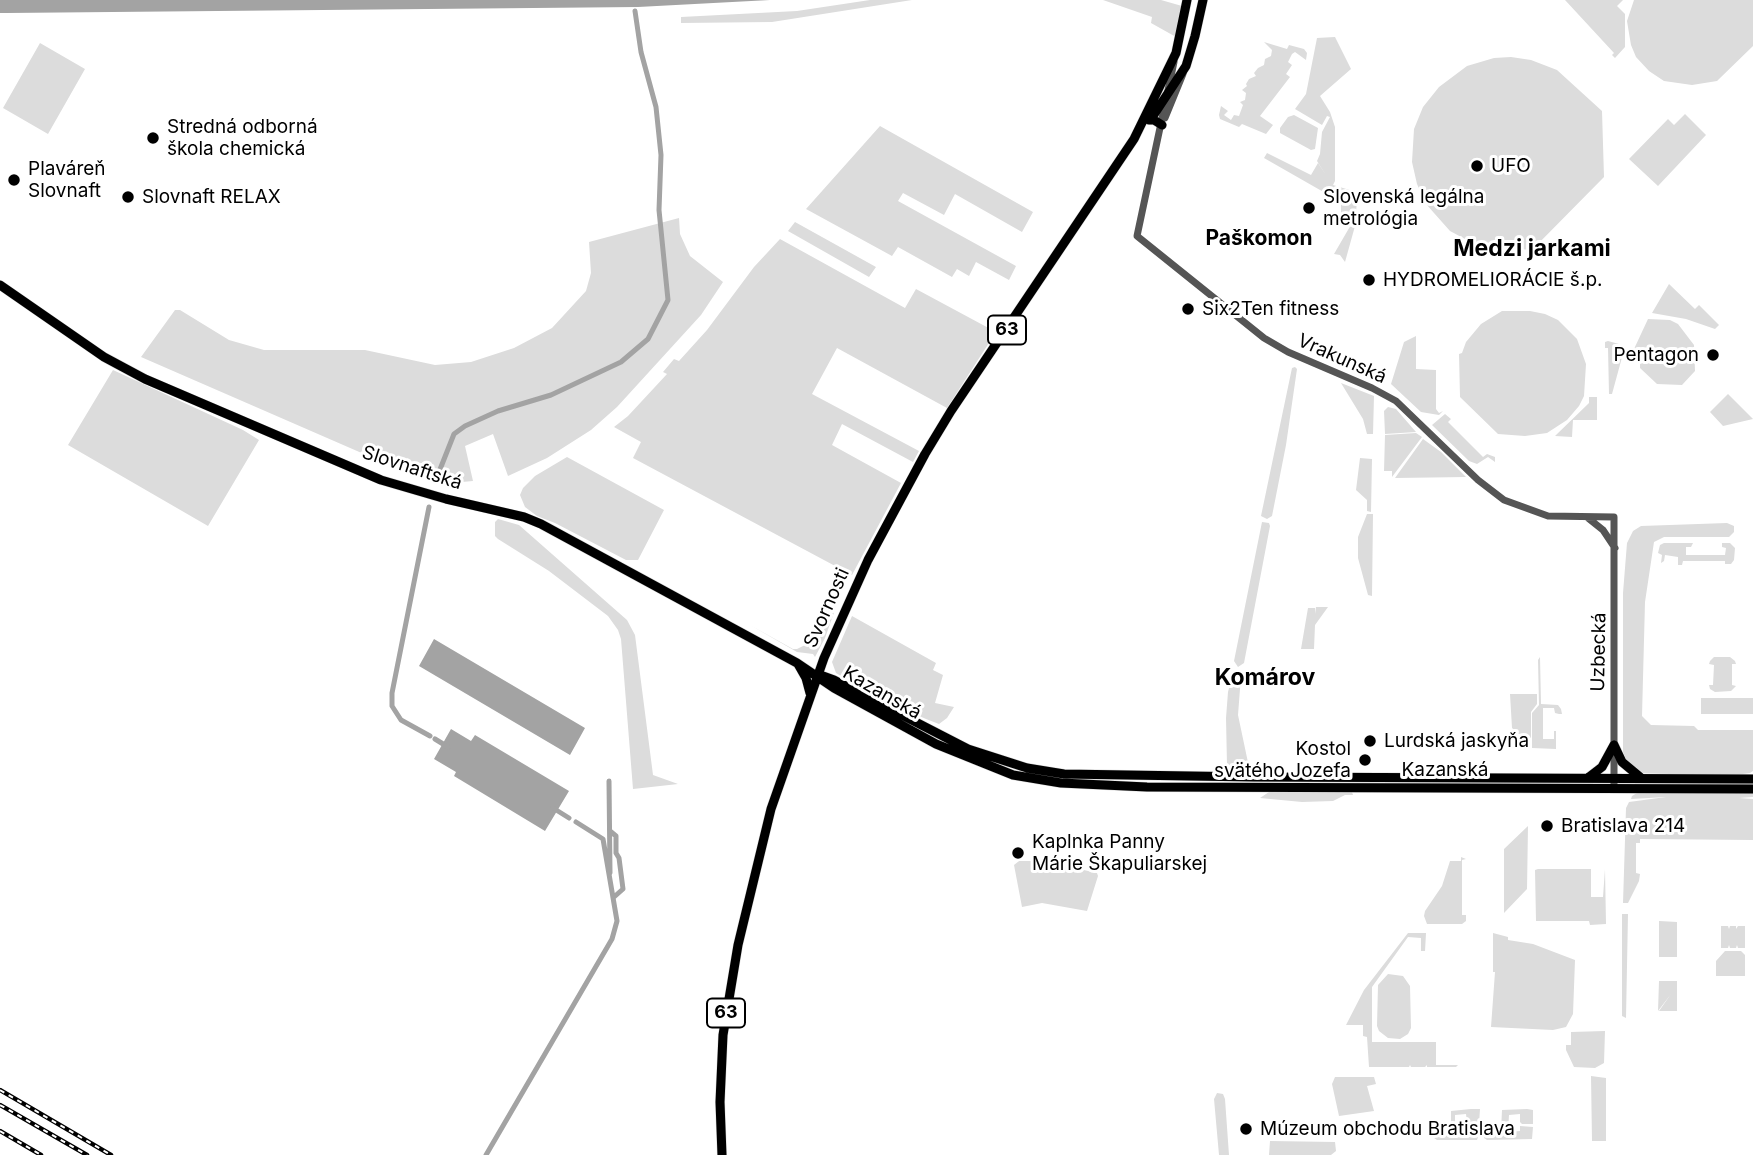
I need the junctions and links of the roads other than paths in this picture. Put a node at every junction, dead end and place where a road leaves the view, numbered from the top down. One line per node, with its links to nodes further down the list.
1 (1187, 0): 3 (main road, 63)
2 (1203, 0): 4 (main road, 63)
3 (1176, 53): 5 (street); 8 (main road, Svornosti / 63)
4 (1185, 66): 5 (main road, 63); 7 (street)
5 (1167, 92): 6 (main road, Svornosti / 63); 7 (street)
6 (1149, 120): 7 (main road); 8 (main road, Svornosti / 63)
7 (1162, 125): 11 (street, Vrakunská)
8 (1134, 139): 13 (main road, Svornosti / 63)
9 (0, 285): 14 (main road, Slovnaftská)
10 (1614, 517): 11 (street, Vrakunská); 12 (street, Uzbecká)
11 (1587, 518): 12 (street)
12 (1615, 549): 18 (street, Uzbecká)
13 (824, 658): 14 (main road); 15 (main road, Svornosti / 63); 16 (main road)
14 (797, 663): 15 (main road, Slovnaftská); 17 (main road)
15 (818, 675): 16 (main road, Kazanská); 17 (main road, Svornosti / 63)
16 (834, 684): 17 (main road); 19 (main road, Kazanská); 22 (main road, Kazanská)
17 (810, 695): 24 (main road, Svornosti / 63)
18 (1614, 744): 19 (main road); 20 (main road); 22 (street, Uzbecká)
19 (1588, 778): 22 (main road, Kazanská)
20 (1642, 778): 21 (main road, Kazanská); 22 (main road, Kazanská)
21 (1753, 779)
22 (1614, 783): 23 (main road, Kazanská)
23 (1753, 789)
24 (722, 1155)

